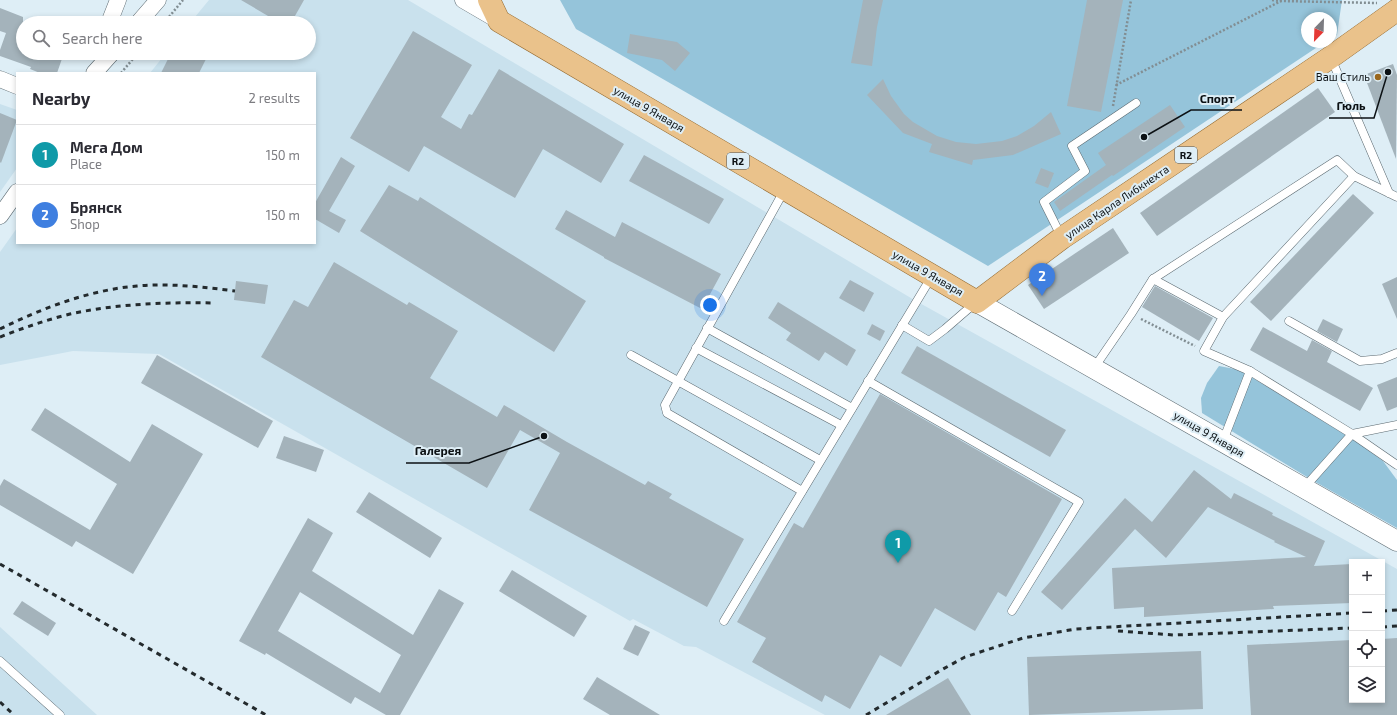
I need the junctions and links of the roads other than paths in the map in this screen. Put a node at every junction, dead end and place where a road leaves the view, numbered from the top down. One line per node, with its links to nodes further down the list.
1 (118, 0): 6 (street)
2 (158, 0): 7 (street)
3 (463, 0): 8 (street, улица 9 Января)
4 (489, 0): 8 (main road)
5 (1390, 6): 9 (main road, улица Карла Либкнехта / R2)
6 (112, 16)
7 (144, 16)
8 (499, 21): 18 (main road, улица 9 Января / R2)
9 (1331, 57): 20 (lane); 23 (main road, улица Карла Либкнехта / R2)
10 (96, 60): 12 (street)
11 (106, 60): 13 (street)
12 (91, 72)
13 (95, 72)
14 (0, 79): 15 (street)
15 (16, 86)
16 (1136, 103): 23 (lane)
17 (1354, 176): 20 (lane); 25 (lane); 27 (lane)
18 (785, 189): 24 (main road, улица 9 Января / R2); 30 (lane)
19 (16, 193): 22 (street)
20 (1389, 193): 21 (lane)
21 (1397, 197)
22 (0, 216)
23 (1062, 238): 26 (main road, улица Карла Либкнехта / R2)
24 (932, 276): 26 (main road, улица 9 Января / R2); 29 (lane)
25 (1153, 279): 27 (lane); 34 (lane)
26 (977, 302): 29 (lane); 34 (street, улица 9 Января)
27 (1223, 316): 35 (lane)
28 (1289, 321): 32 (lane)
29 (902, 325): 37 (lane)
30 (707, 328): 31 (lane); 38 (lane)
31 (696, 348): 36 (lane); 40 (lane)
32 (1397, 353)
33 (631, 355): 36 (lane)
34 (1094, 368): 42 (street, улица 9 Января)
35 (1250, 371): 41 (lane); 42 (lane)
36 (678, 381): 43 (lane); 46 (lane)
37 (868, 381): 38 (lane); 48 (lane)
38 (852, 408): 40 (lane)
39 (1397, 425): 41 (lane)
40 (841, 426): 43 (lane)
41 (1352, 434): 44 (lane); 45 (lane)
42 (1222, 442): 45 (street, улица 9 Января)
43 (820, 460): 46 (lane)
44 (1397, 464)
45 (1304, 488): 47 (street, улица 9 Января)
46 (802, 491): 49 (lane)
47 (1397, 541)
48 (1012, 612)
49 (724, 621)
50 (0, 661): 51 (lane)
51 (60, 715)

